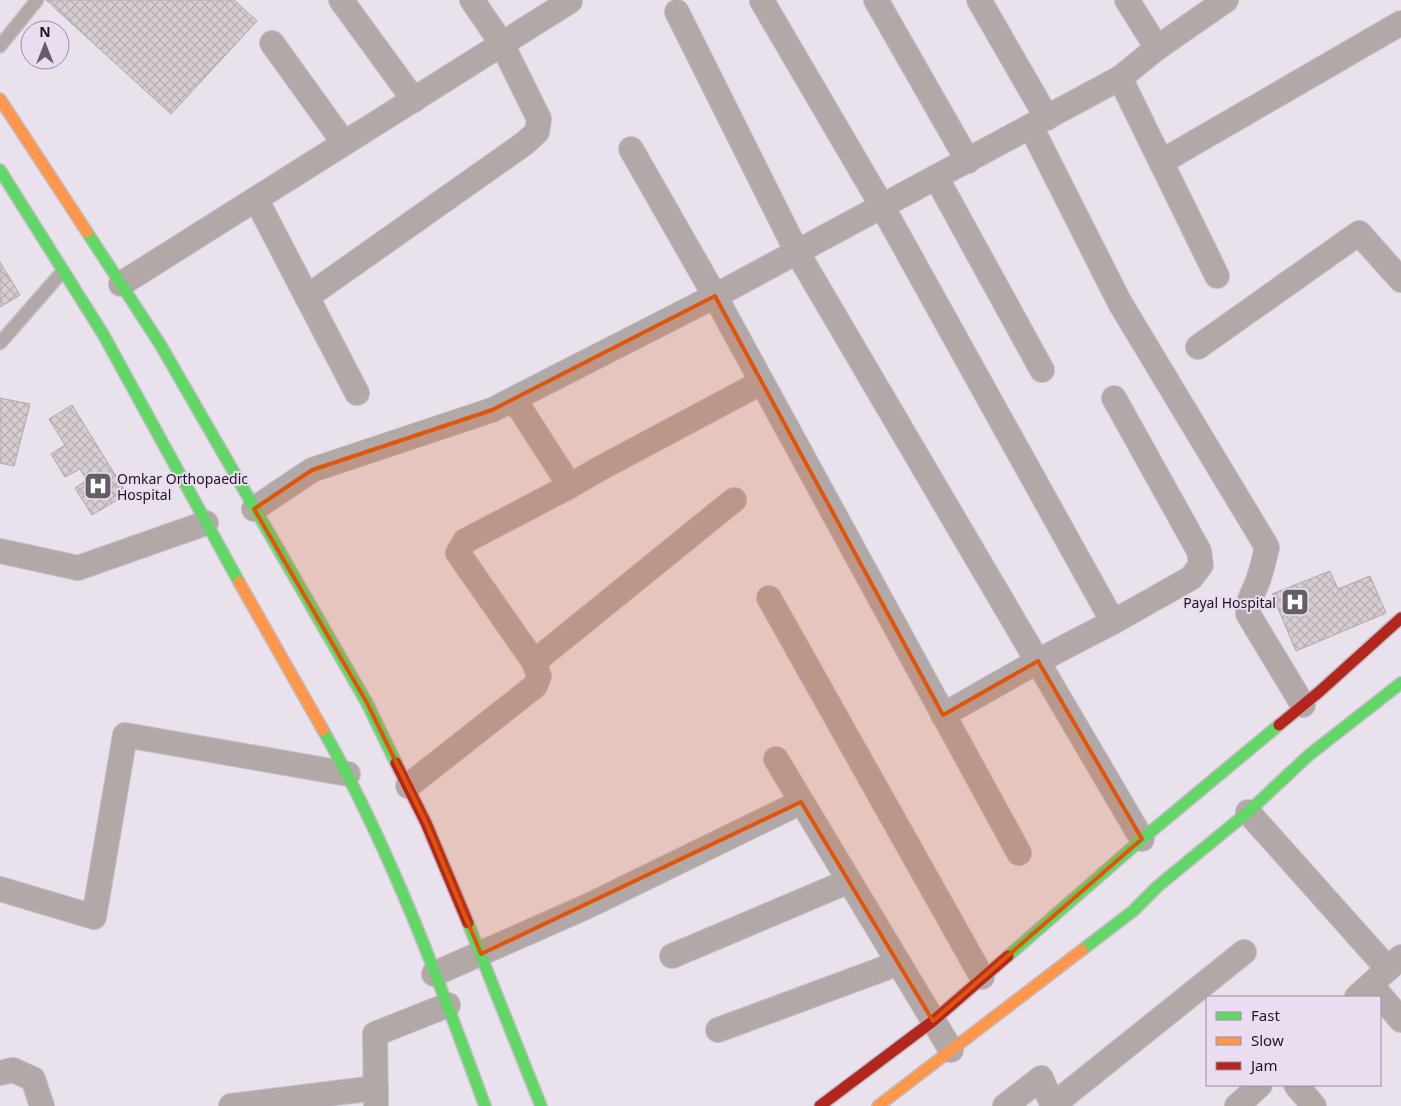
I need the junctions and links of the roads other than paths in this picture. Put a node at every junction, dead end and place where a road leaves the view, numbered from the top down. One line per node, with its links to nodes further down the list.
1 (37, 0): 14 (lane)
2 (341, 0): 18 (street)
3 (472, 0): 13 (street)
4 (569, 0): 13 (street)
5 (876, 0): 22 (street)
6 (979, 0): 19 (street)
7 (1127, 0): 15 (street)
8 (1226, 0): 15 (street)
9 (762, 1): 27 (street)
10 (677, 12): 28 (street)
11 (1401, 22): 23 (street)
12 (272, 43): 20 (street)
13 (502, 44): 18 (street); 34 (street)
14 (0, 46)
15 (1157, 48): 16 (street)
16 (1120, 78): 19 (street); 23 (street)
17 (0, 99): 32 (street)
18 (414, 100): 20 (street)
19 (1039, 122): 22 (street); 53 (street)
20 (344, 143): 26 (street)
21 (631, 149): 33 (street)
22 (968, 161): 25 (street)
23 (1161, 162): 30 (street)
24 (0, 170): 29 (street)
25 (936, 177): 27 (street); 37 (street)
26 (256, 199): 32 (street); 34 (street)
27 (882, 206): 28 (street); 49 (street)
28 (797, 252): 33 (street); 50 (street)
29 (63, 271): 35 (lane); 45 (street)
30 (1217, 276)
31 (1401, 280): 36 (street)
32 (121, 284): 44 (street)
33 (715, 296): 38 (street); 41 (street)
34 (307, 297): 39 (street)
35 (0, 343)
36 (1198, 346)
37 (1042, 370)
38 (762, 382): 42 (street); 54 (street)
39 (357, 393)
40 (1114, 398): 49 (street)
41 (514, 399): 42 (street); 44 (street)
42 (570, 486): 51 (street)
43 (734, 500): 51 (street)
44 (254, 509): 57 (street)
45 (206, 523): 46 (street); 56 (street)
46 (0, 550)
47 (769, 598): 69 (street)
48 (1401, 618): 53 (street)
49 (1113, 622): 50 (street)
50 (1038, 661): 54 (street); 60 (street)
51 (534, 662): 57 (street)
52 (1401, 683): 59 (street)
53 (1304, 706): 60 (street)
54 (943, 715): 61 (street)
55 (776, 759): 58 (street)
56 (348, 774): 63 (street); 68 (street)
57 (408, 786): 65 (street)
58 (801, 802): 62 (street); 65 (street)
59 (1248, 812): 70 (street); 75 (street)
60 (1142, 839): 69 (street)
61 (1019, 853)
62 (849, 881): 66 (street); 67 (street)
63 (0, 889)
64 (1244, 952): 87 (street)
65 (481, 954): 68 (street); 83 (street)
66 (672, 956)
67 (899, 964): 72 (street); 74 (street)
68 (434, 974): 71 (street)
69 (982, 977): 72 (street)
70 (1379, 977): 73 (street)
71 (448, 1005): 79 (street); 82 (street)
72 (933, 1020): 75 (street); 84 (street)
73 (1401, 1020)
74 (718, 1030)
75 (951, 1050): 85 (street)
76 (0, 1073): 80 (street)
77 (1259, 1086): 88 (street)
78 (1297, 1086): 89 (street)
79 (376, 1097): 81 (street)
80 (42, 1106)
81 (231, 1106)
82 (485, 1106)
83 (541, 1106)
84 (820, 1106)
85 (878, 1106)
86 (1005, 1106): 87 (street)
87 (1053, 1106)
88 (1237, 1106)
89 (1314, 1106)

